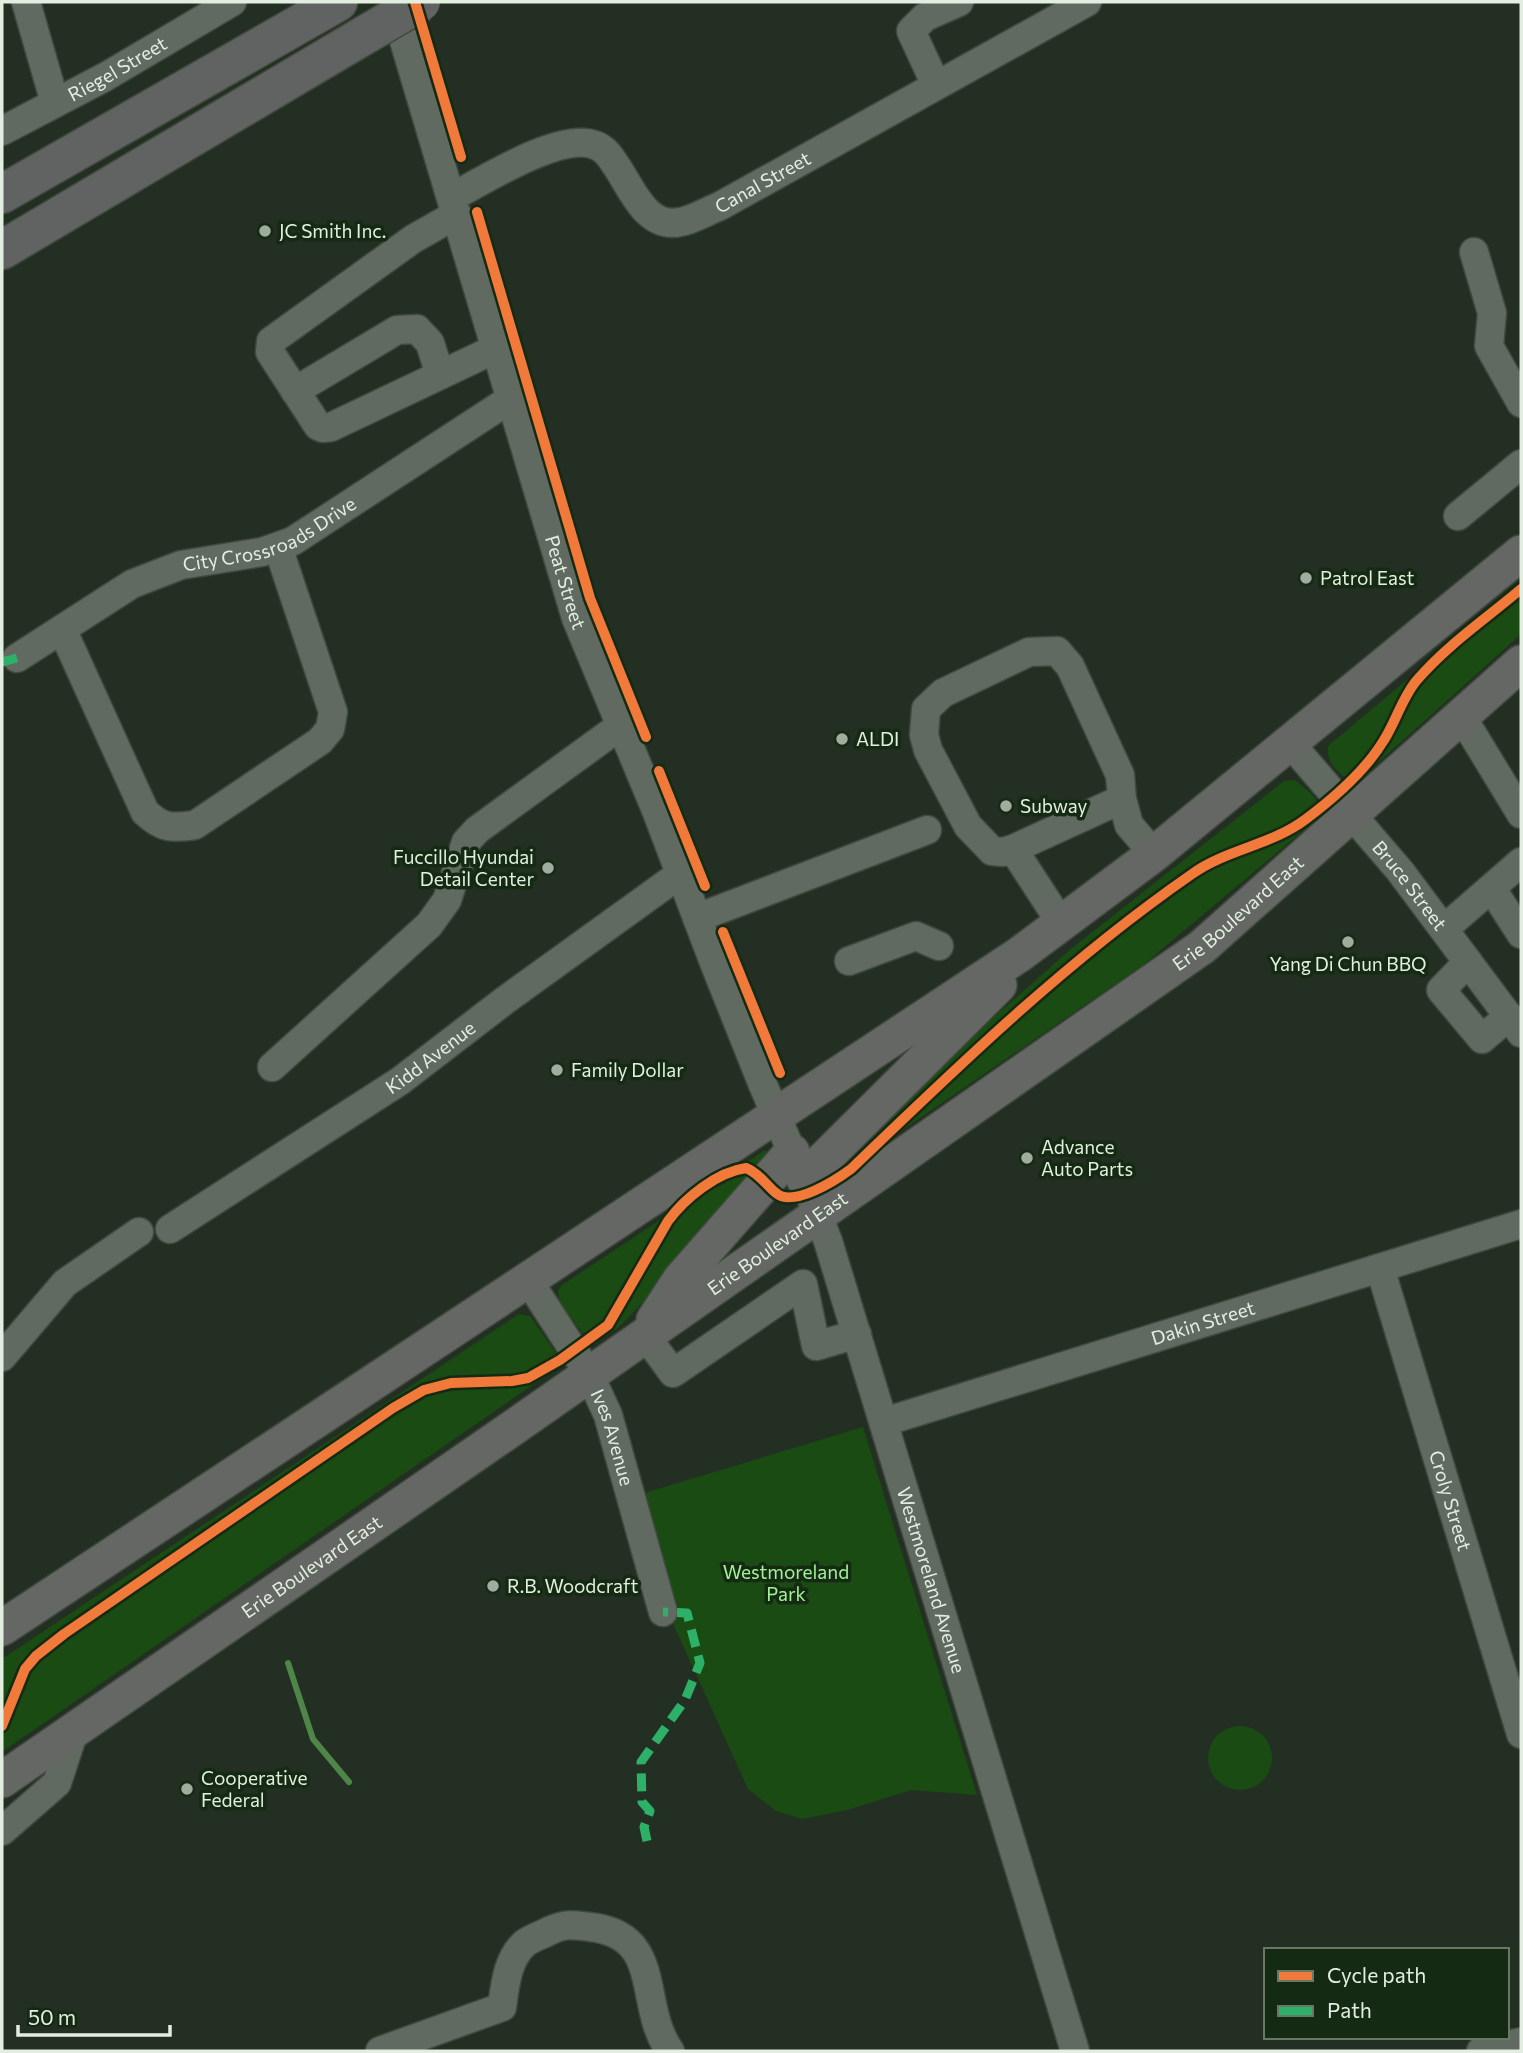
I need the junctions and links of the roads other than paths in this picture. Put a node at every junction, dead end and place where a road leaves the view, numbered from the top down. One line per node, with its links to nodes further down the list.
1 (26, 2): 9 (street)
2 (232, 2): 9 (street, Riegel Street)
3 (338, 2): 11 (highway)
4 (421, 2): 13 (highway, bridge)
5 (959, 2): 8 (street)
6 (1087, 2): 8 (street, Canal Street)
7 (402, 34): 12 (street, Peat Street)
8 (936, 85): 12 (street, Canal Street)
9 (55, 103): 10 (street, Riegel Street)
10 (2, 131)
11 (2, 194)
12 (454, 206): 15 (street, Peat Street); 17 (street, Canal Street)
13 (2, 250)
14 (1474, 251): 19 (street)
15 (497, 348): 16 (street); 18 (street, Peat Street)
16 (440, 374): 17 (street); 17 (street)
17 (295, 391)
18 (512, 398): 22 (street, City Crossroads Drive); 28 (street, Peat Street)
19 (1521, 402)
20 (1521, 464): 21 (street)
21 (1458, 516)
22 (278, 547): 24 (street, City Crossroads Drive); 24 (street)
23 (1521, 553): 29 (main road)
24 (62, 629): 25 (street, City Crossroads Drive)
25 (17, 658)
26 (1521, 663): 27 (main road, Erie Boulevard East)
27 (1462, 717): 31 (street); 32 (main road, Erie Boulevard East)
28 (620, 726): 37 (street, Peat Street); 47 (street)
29 (1290, 743): 32 (street, Bruce Street); 35 (main road)
30 (1122, 799): 34 (street); 34 (street); 35 (street)
31 (1521, 814)
32 (1353, 815): 41 (street, Bruce Street); 50 (main road, Erie Boulevard East)
33 (927, 830): 39 (street)
34 (1013, 849): 40 (street)
35 (1154, 854): 40 (main road)
36 (1521, 862): 38 (street)
37 (680, 874): 39 (street, Peat Street); 52 (street, Kidd Avenue)
38 (1492, 888): 41 (street); 42 (street)
39 (697, 918): 48 (street, Peat Street)
40 (1061, 923): 48 (main road); 49 (main road)
41 (1444, 929): 45 (street, Bruce Street)
42 (1521, 934)
43 (939, 946): 44 (street)
44 (849, 961)
45 (1468, 962): 46 (street, Bruce Street); 46 (street)
46 (1518, 1027)
47 (272, 1067)
48 (776, 1115): 49 (street, Westmoreland Avenue); 55 (main road)
49 (798, 1165): 50 (street, Westmoreland Avenue); 57 (main road)
50 (819, 1215): 56 (street, Westmoreland Avenue); 57 (main road, Erie Boulevard East)
51 (1521, 1224): 54 (street, Dakin Street)
52 (170, 1229)
53 (139, 1232): 58 (street)
54 (1380, 1268): 60 (street, Dakin Street); 64 (street, Croly Street)
55 (528, 1280): 59 (street, Ives Avenue); 62 (main road)
56 (857, 1334): 57 (street); 60 (street, Westmoreland Avenue)
57 (645, 1335): 59 (main road, Erie Boulevard East)
58 (2, 1357)
59 (589, 1374): 61 (street, Ives Avenue); 63 (main road, Erie Boulevard East)
60 (884, 1422): 70 (street, Westmoreland Avenue)
61 (663, 1612)
62 (2, 1629)
63 (74, 1731): 65 (main road, Erie Boulevard East); 66 (street)
64 (1521, 1734)
65 (2, 1780)
66 (2, 1831)
67 (1521, 2042): 71 (street)
68 (380, 2051): 69 (street)
69 (670, 2051)
70 (1075, 2051)
71 (1481, 2051)

